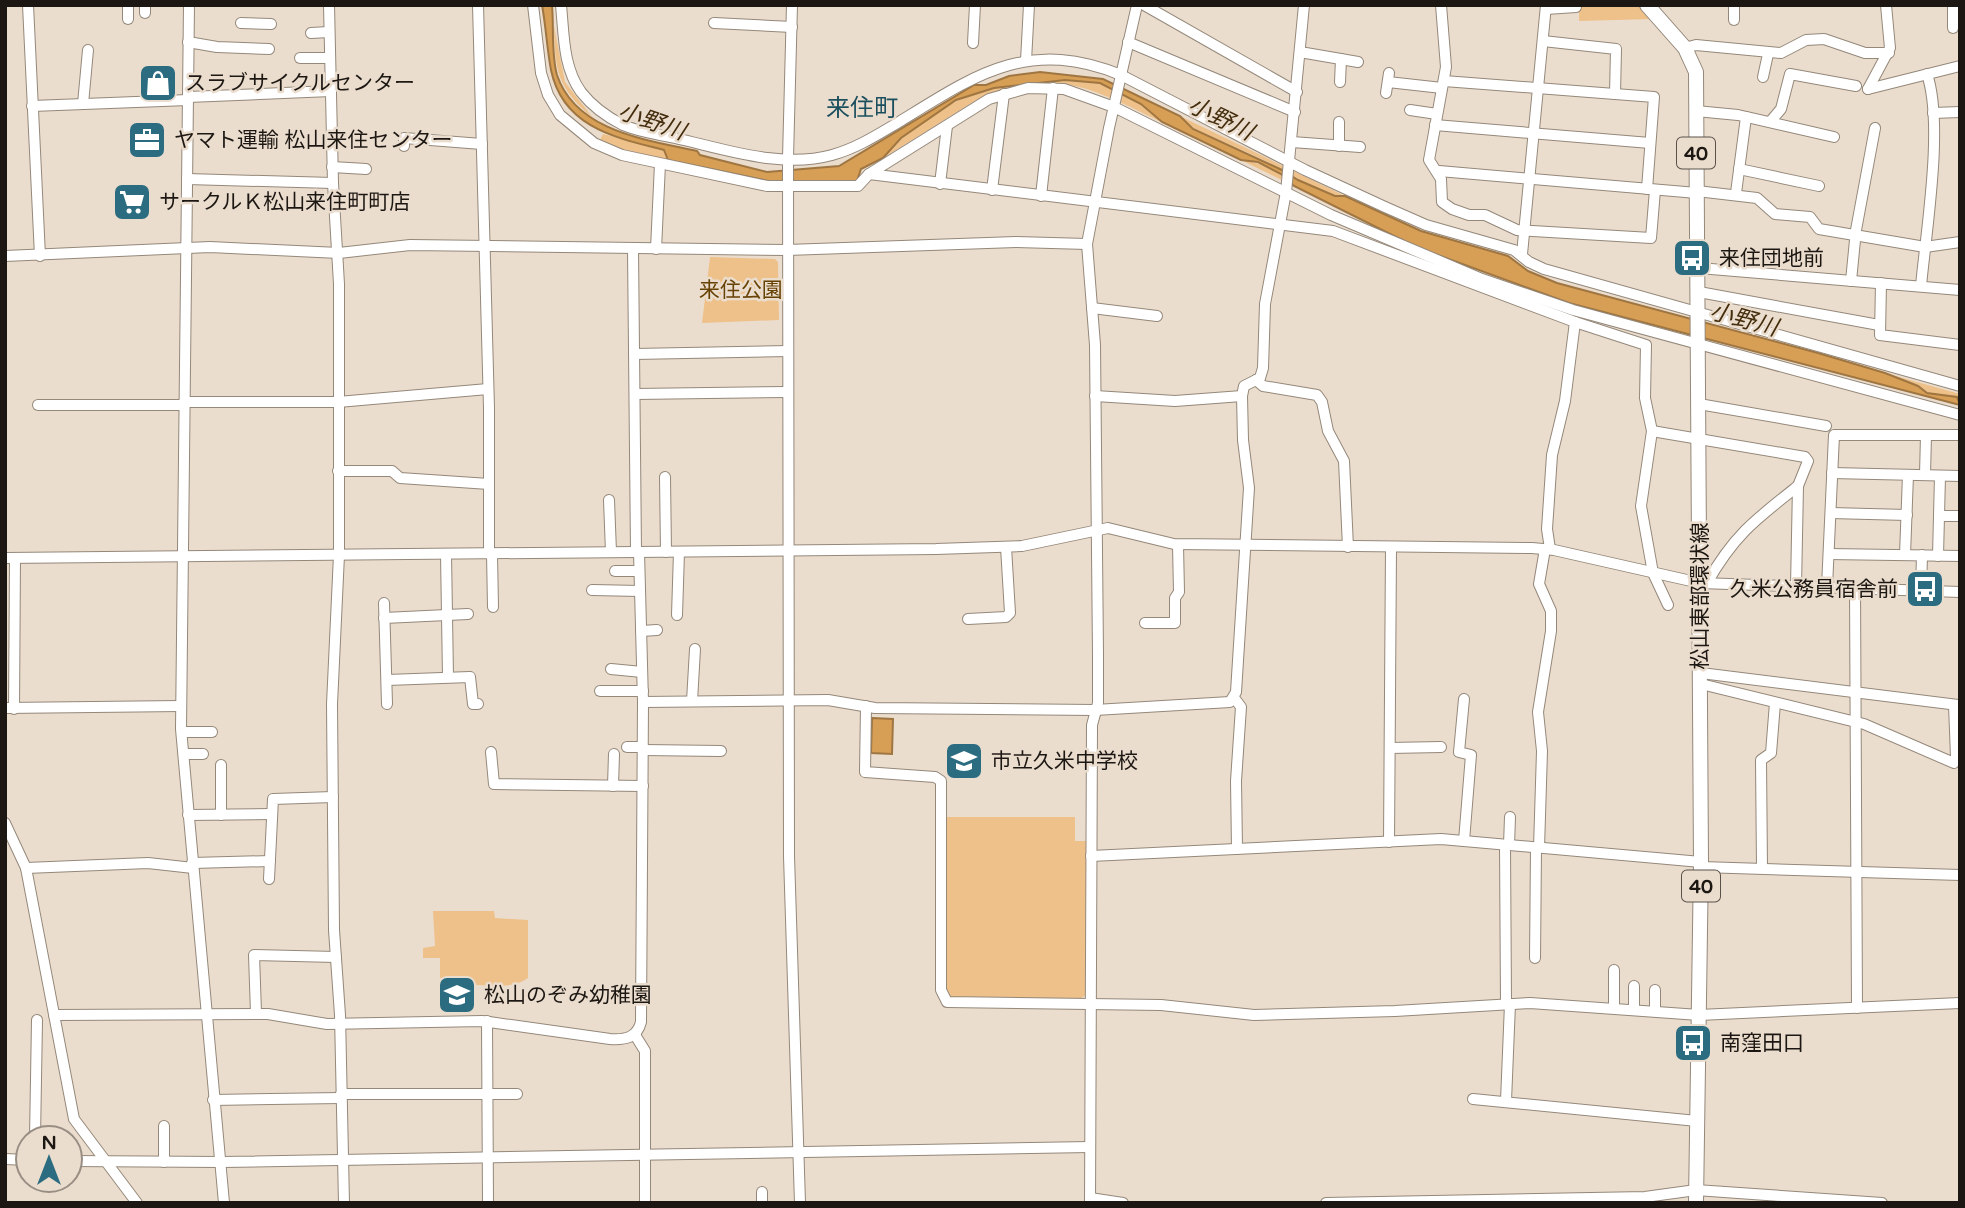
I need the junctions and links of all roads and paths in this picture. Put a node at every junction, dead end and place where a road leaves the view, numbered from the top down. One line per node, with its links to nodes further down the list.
1 (29, 5): 59 (street)
2 (128, 5): 21 (street)
3 (189, 5): 30 (street)
4 (329, 5): 27 (street)
5 (478, 5): 76 (street)
6 (533, 5): 82 (street)
7 (561, 5): 80 (street)
8 (792, 5): 25 (street)
9 (975, 5): 32 (street)
10 (1029, 5): 41 (street)
11 (1137, 5): 31 (street)
12 (1144, 5): 54 (street)
13 (1304, 5): 35 (street)
14 (1441, 5): 49 (street)
15 (1647, 5): 33 (main road, 松山東部環状線 / 40)
16 (1734, 5): 22 (street)
17 (1886, 5): 36 (street)
18 (1953, 5): 26 (street)
19 (1546, 7): 20 (street); 29 (street)
20 (1576, 7)
21 (128, 19)
22 (1734, 20)
23 (241, 23): 30 (street)
24 (714, 23): 25 (street)
25 (792, 27): 80 (street)
26 (1953, 28)
27 (329, 32): 28 (street); 39 (street)
28 (311, 33)
29 (1543, 41): 51 (street); 56 (street)
30 (188, 42): 57 (street)
31 (1128, 42): 45 (street); 63 (street)
32 (973, 43)
33 (1685, 48): 37 (street); 62 (main road, 松山東部環状線 / 40)
34 (88, 50): 58 (street)
35 (1300, 52): 40 (street); 54 (street)
36 (1889, 53): 37 (street); 44 (street)
37 (1768, 54): 46 (street)
38 (300, 58): 39 (street)
39 (330, 58): 53 (street)
40 (1340, 59): 42 (street); 47 (street)
41 (1026, 61): 45 (street); 80 (street)
42 (1358, 62)
43 (1960, 66): 44 (street)
44 (1927, 74): 65 (street)
45 (1120, 77): 60 (street); 81 (street)
46 (1763, 77)
47 (1340, 82)
48 (1387, 83): 49 (street)
49 (1443, 85): 51 (street); 67 (street)
50 (1856, 86): 69 (street)
51 (1538, 87): 56 (street); 72 (street)
52 (1053, 88): 55 (street); 60 (street); 99 (street)
53 (331, 91): 57 (street); 83 (street)
54 (1297, 92): 63 (street)
55 (1004, 94): 70 (street); 95 (street)
56 (1615, 94): 75 (street)
57 (188, 99): 58 (street); 88 (street)
58 (83, 104): 59 (street)
59 (32, 106): 115 (street)
60 (1114, 106): 96 (street); 100 (street)
61 (1410, 110): 67 (street)
62 (1696, 111): 66 (street); 97 (main road, 松山東部環状線 / 40)
63 (1295, 112): 74 (street)
64 (1960, 112): 65 (street)
65 (1933, 113): 107 (street)
66 (1746, 117): 69 (street); 85 (street)
67 (1436, 119): 72 (street); 86 (street)
68 (1339, 122): 77 (street)
69 (1770, 122): 73 (street)
70 (947, 125): 87 (street); 91 (street)
71 (1875, 128): 103 (street)
72 (1534, 133): 75 (street); 89 (street)
73 (1834, 137)
74 (1292, 142): 77 (street); 81 (street)
75 (1650, 143): 94 (street)
76 (482, 144): 78 (street); 106 (street)
77 (1339, 145): 79 (street)
78 (404, 146)
79 (1360, 147)
80 (788, 160): 93 (street)
81 (1290, 162): 96 (street); 113 (street)
82 (660, 164): 93 (street); 110 (street)
83 (332, 167): 84 (street); 90 (street)
84 (366, 169)
85 (1739, 169): 92 (street); 98 (street)
86 (1439, 171): 89 (street); 102 (street)
87 (869, 174): 91 (street); 93 (street)
88 (187, 179): 90 (street); 108 (street)
89 (1529, 179): 94 (street); 102 (street)
90 (332, 183): 112 (street)
91 (940, 184): 95 (street)
92 (1819, 186)
93 (788, 187): 111 (street)
94 (1651, 189): 97 (street); 102 (street)
95 (992, 190): 99 (street)
96 (1286, 190): 101 (street); 127 (street)
97 (1697, 192): 98 (street); 116 (main road, 松山東部環状線 / 40)
98 (1736, 193): 103 (street)
99 (1041, 196): 100 (street)
100 (1093, 203): 101 (street); 105 (street)
101 (1281, 225): 125 (street); 131 (street)
102 (1524, 231): 113 (street)
103 (1855, 236): 107 (street); 117 (street)
104 (1960, 242): 107 (street)
105 (1087, 244): 111 (street); 122 (street)
106 (484, 245): 109 (street); 112 (street); 133 (street)
107 (1925, 247): 119 (street)
108 (186, 248): 112 (street); 115 (street); 139 (street)
109 (633, 249): 110 (street); 130 (street)
110 (656, 249): 111 (street)
111 (788, 250): 129 (street)
112 (339, 253): 138 (street)
113 (1522, 254): 124 (street)
114 (5, 256): 115 (street)
115 (40, 256)
116 (1699, 268): 117 (street); 121 (main road, 松山東部環状線 / 40)
117 (1851, 281): 118 (street)
118 (1881, 283): 119 (street); 126 (street)
119 (1921, 286): 120 (street)
120 (1960, 290)
121 (1699, 292): 124 (main road, 松山東部環状線 / 40); 126 (street)
122 (1092, 309): 123 (street); 136 (street)
123 (1157, 316)
124 (1699, 316): 127 (main road, 松山東部環状線 / 40); 132 (street)
125 (1575, 322): 144 (street); 168 (street)
126 (1879, 325): 128 (street)
127 (1699, 343): 140 (main road, 松山東部環状線 / 40); 142 (street)
128 (1960, 345)
129 (788, 351): 130 (street); 134 (street)
130 (634, 354): 135 (street)
131 (1256, 380): 137 (street); 166 (street)
132 (1960, 386)
133 (488, 389): 138 (street); 155 (street)
134 (788, 392): 135 (street); 169 (street)
135 (635, 394): 172 (street)
136 (1095, 396): 137 (street); 162 (street)
137 (1242, 396): 164 (street)
138 (338, 402): 139 (street); 148 (street)
139 (184, 403): 141 (street); 177 (street)
140 (1699, 404): 143 (street); 147 (main road, 松山東部環状線 / 40)
141 (38, 405)
142 (1960, 415)
143 (1826, 426)
144 (1652, 431): 147 (street); 186 (street)
145 (1926, 435): 146 (street); 149 (street); 151 (street)
146 (1960, 435)
147 (1700, 439): 156 (street); 187 (main road, 松山東部環状線 / 40)
148 (338, 471): 155 (street); 178 (street)
149 (1832, 473): 150 (street); 158 (street)
150 (1908, 475): 151 (street); 159 (street)
151 (1925, 475): 152 (street)
152 (1940, 476): 153 (street); 160 (street)
153 (1960, 476)
154 (665, 477): 173 (street)
155 (489, 484): 175 (street)
156 (1798, 486): 187 (street); 188 (street)
157 (609, 500): 171 (street)
158 (1830, 513): 159 (street); 176 (street)
159 (1907, 515): 179 (street)
160 (1939, 516): 161 (street); 181 (street)
161 (1960, 516)
162 (1096, 530): 163 (street); 165 (street); 226 (street)
163 (1178, 545): 164 (street); 203 (street)
164 (1244, 546): 166 (street); 215 (street)
165 (1006, 547): 169 (street); 202 (street)
166 (1348, 547): 167 (street)
167 (1391, 548): 168 (street); 232 (street)
168 (1548, 549): 186 (street); 251 (street)
169 (790, 550): 170 (street); 218 (street)
170 (679, 551): 173 (street); 200 (street)
171 (611, 552): 172 (street); 175 (street)
172 (637, 552): 173 (street); 185 (street)
173 (666, 552)
174 (446, 554): 175 (street); 178 (street); 199 (street)
175 (491, 554): 197 (street)
176 (1829, 554): 179 (street); 189 (street)
177 (183, 555): 178 (street); 183 (street); 223 (street)
178 (339, 555): 242 (street)
179 (1905, 555): 180 (street)
180 (1922, 555): 181 (street); 193 (street)
181 (1938, 556): 182 (street)
182 (1960, 556)
183 (10, 558): 225 (street)
184 (615, 572): 185 (street)
185 (639, 572): 192 (street)
186 (1653, 573): 187 (street); 196 (street)
187 (1704, 583): 188 (street); 210 (main road, 松山東部環状線 / 40)
188 (1796, 586): 189 (street)
189 (1827, 587): 190 (street)
190 (1855, 588): 193 (street); 213 (street)
191 (592, 590): 192 (street)
192 (640, 591): 204 (street)
193 (1921, 591): 194 (street)
194 (1960, 592)
195 (384, 604): 201 (street)
196 (1668, 605)
197 (493, 607)
198 (468, 614): 199 (street)
199 (447, 615): 201 (street); 209 (street)
200 (677, 615)
201 (384, 618): 211 (street)
202 (968, 619)
203 (1145, 624)
204 (641, 631): 205 (street); 208 (street)
205 (657, 631)
206 (695, 649): 217 (street)
207 (611, 669): 208 (street)
208 (642, 672): 214 (street)
209 (448, 677): 211 (street); 221 (street)
210 (1701, 679): 213 (street); 219 (street); 256 (main road, 松山東部環状線 / 40)
211 (387, 680): 220 (street)
212 (600, 691): 214 (street)
213 (1857, 692): 222 (street); 227 (street)
214 (643, 696): 217 (street); 233 (street)
215 (1235, 699): 226 (street); 252 (street)
216 (1464, 699): 248 (street)
217 (692, 701): 218 (street)
218 (790, 701): 224 (street); 292 (street)
219 (1775, 703): 227 (street); 258 (street)
220 (387, 704)
221 (478, 704)
222 (1957, 705): 227 (street)
223 (181, 706): 225 (street); 228 (street)
224 (866, 706): 226 (street); 267 (street)
225 (10, 709)
226 (1096, 710): 253 (street)
227 (1857, 723): 259 (street)
228 (182, 732): 229 (street); 236 (street)
229 (212, 732)
230 (627, 747): 233 (street)
231 (1441, 747): 232 (street)
232 (1390, 748): 249 (street)
233 (643, 749): 234 (street); 241 (street)
234 (721, 751)
235 (491, 752): 240 (street)
236 (184, 754): 237 (street); 244 (street)
237 (203, 754)
238 (614, 754): 240 (street)
239 (221, 765): 245 (street)
240 (613, 786): 241 (street)
241 (643, 786): 281 (street)
242 (333, 797): 243 (street); 262 (street)
243 (272, 814): 245 (street); 254 (street)
244 (188, 815): 245 (street); 255 (street)
245 (221, 815)
246 (1510, 817): 250 (street)
247 (5, 823): 257 (street)
248 (1464, 841): 249 (street); 250 (street)
249 (1389, 842): 252 (street)
250 (1507, 845): 251 (street); 269 (street)
251 (1538, 848): 256 (street); 263 (street)
252 (1237, 849): 253 (street)
253 (1091, 856): 267 (street)
254 (270, 861): 255 (street); 261 (street)
255 (193, 865): 257 (street); 275 (street)
256 (1701, 865): 258 (street); 277 (main road, 松山東部環状線 / 40)
257 (26, 869): 276 (street)
258 (1762, 869): 259 (street)
259 (1856, 871): 260 (street); 271 (street)
260 (1960, 875)
261 (269, 879)
262 (336, 957): 274 (street); 280 (street)
263 (1535, 958)
264 (1614, 970): 270 (street)
265 (1634, 986): 272 (street)
266 (1655, 990): 273 (street)
267 (1090, 1003): 269 (street); 291 (street)
268 (1960, 1003): 271 (street)
269 (1508, 1004): 270 (street); 287 (street)
270 (1614, 1008): 272 (street)
271 (1857, 1008): 277 (street)
272 (1634, 1010): 273 (street)
273 (1656, 1011): 277 (street)
274 (256, 1013): 275 (street); 280 (street)
275 (205, 1014): 276 (street); 286 (street)
276 (54, 1015): 297 (street)
277 (1699, 1015): 288 (main road, 松山東部環状線 / 40)
278 (37, 1020): 289 (street)
279 (487, 1021): 280 (street); 281 (street); 282 (street)
280 (340, 1024): 284 (street)
281 (635, 1035): 293 (street)
282 (487, 1094): 283 (street); 284 (street); 294 (street)
283 (517, 1094)
284 (341, 1096): 286 (street); 295 (street)
285 (1473, 1099): 287 (street)
286 (213, 1100): 299 (street)
287 (1506, 1101): 288 (street)
288 (1697, 1121): 300 (main road, 松山東部環状線 / 40)
289 (35, 1124)
290 (164, 1126): 298 (street)
291 (1090, 1147): 292 (street); 301 (street)
292 (799, 1154): 293 (street); 309 (street)
293 (643, 1156): 294 (street); 308 (street)
294 (487, 1158): 295 (street); 307 (street)
295 (343, 1160): 299 (street); 306 (street)
296 (84, 1161): 297 (street)
297 (107, 1162): 298 (street); 304 (street)
298 (164, 1162): 299 (street)
299 (222, 1162): 305 (street)
300 (1696, 1196): 302 (street); 303 (street)
301 (1090, 1201): 310 (street)
302 (1544, 1201): 311 (street)
303 (1861, 1202): 312 (street)
304 (137, 1203)
305 (224, 1203)
306 (344, 1203)
307 (488, 1203)
308 (645, 1203)
309 (800, 1203)
310 (1123, 1203)
311 (1326, 1203)
312 (1882, 1203)

